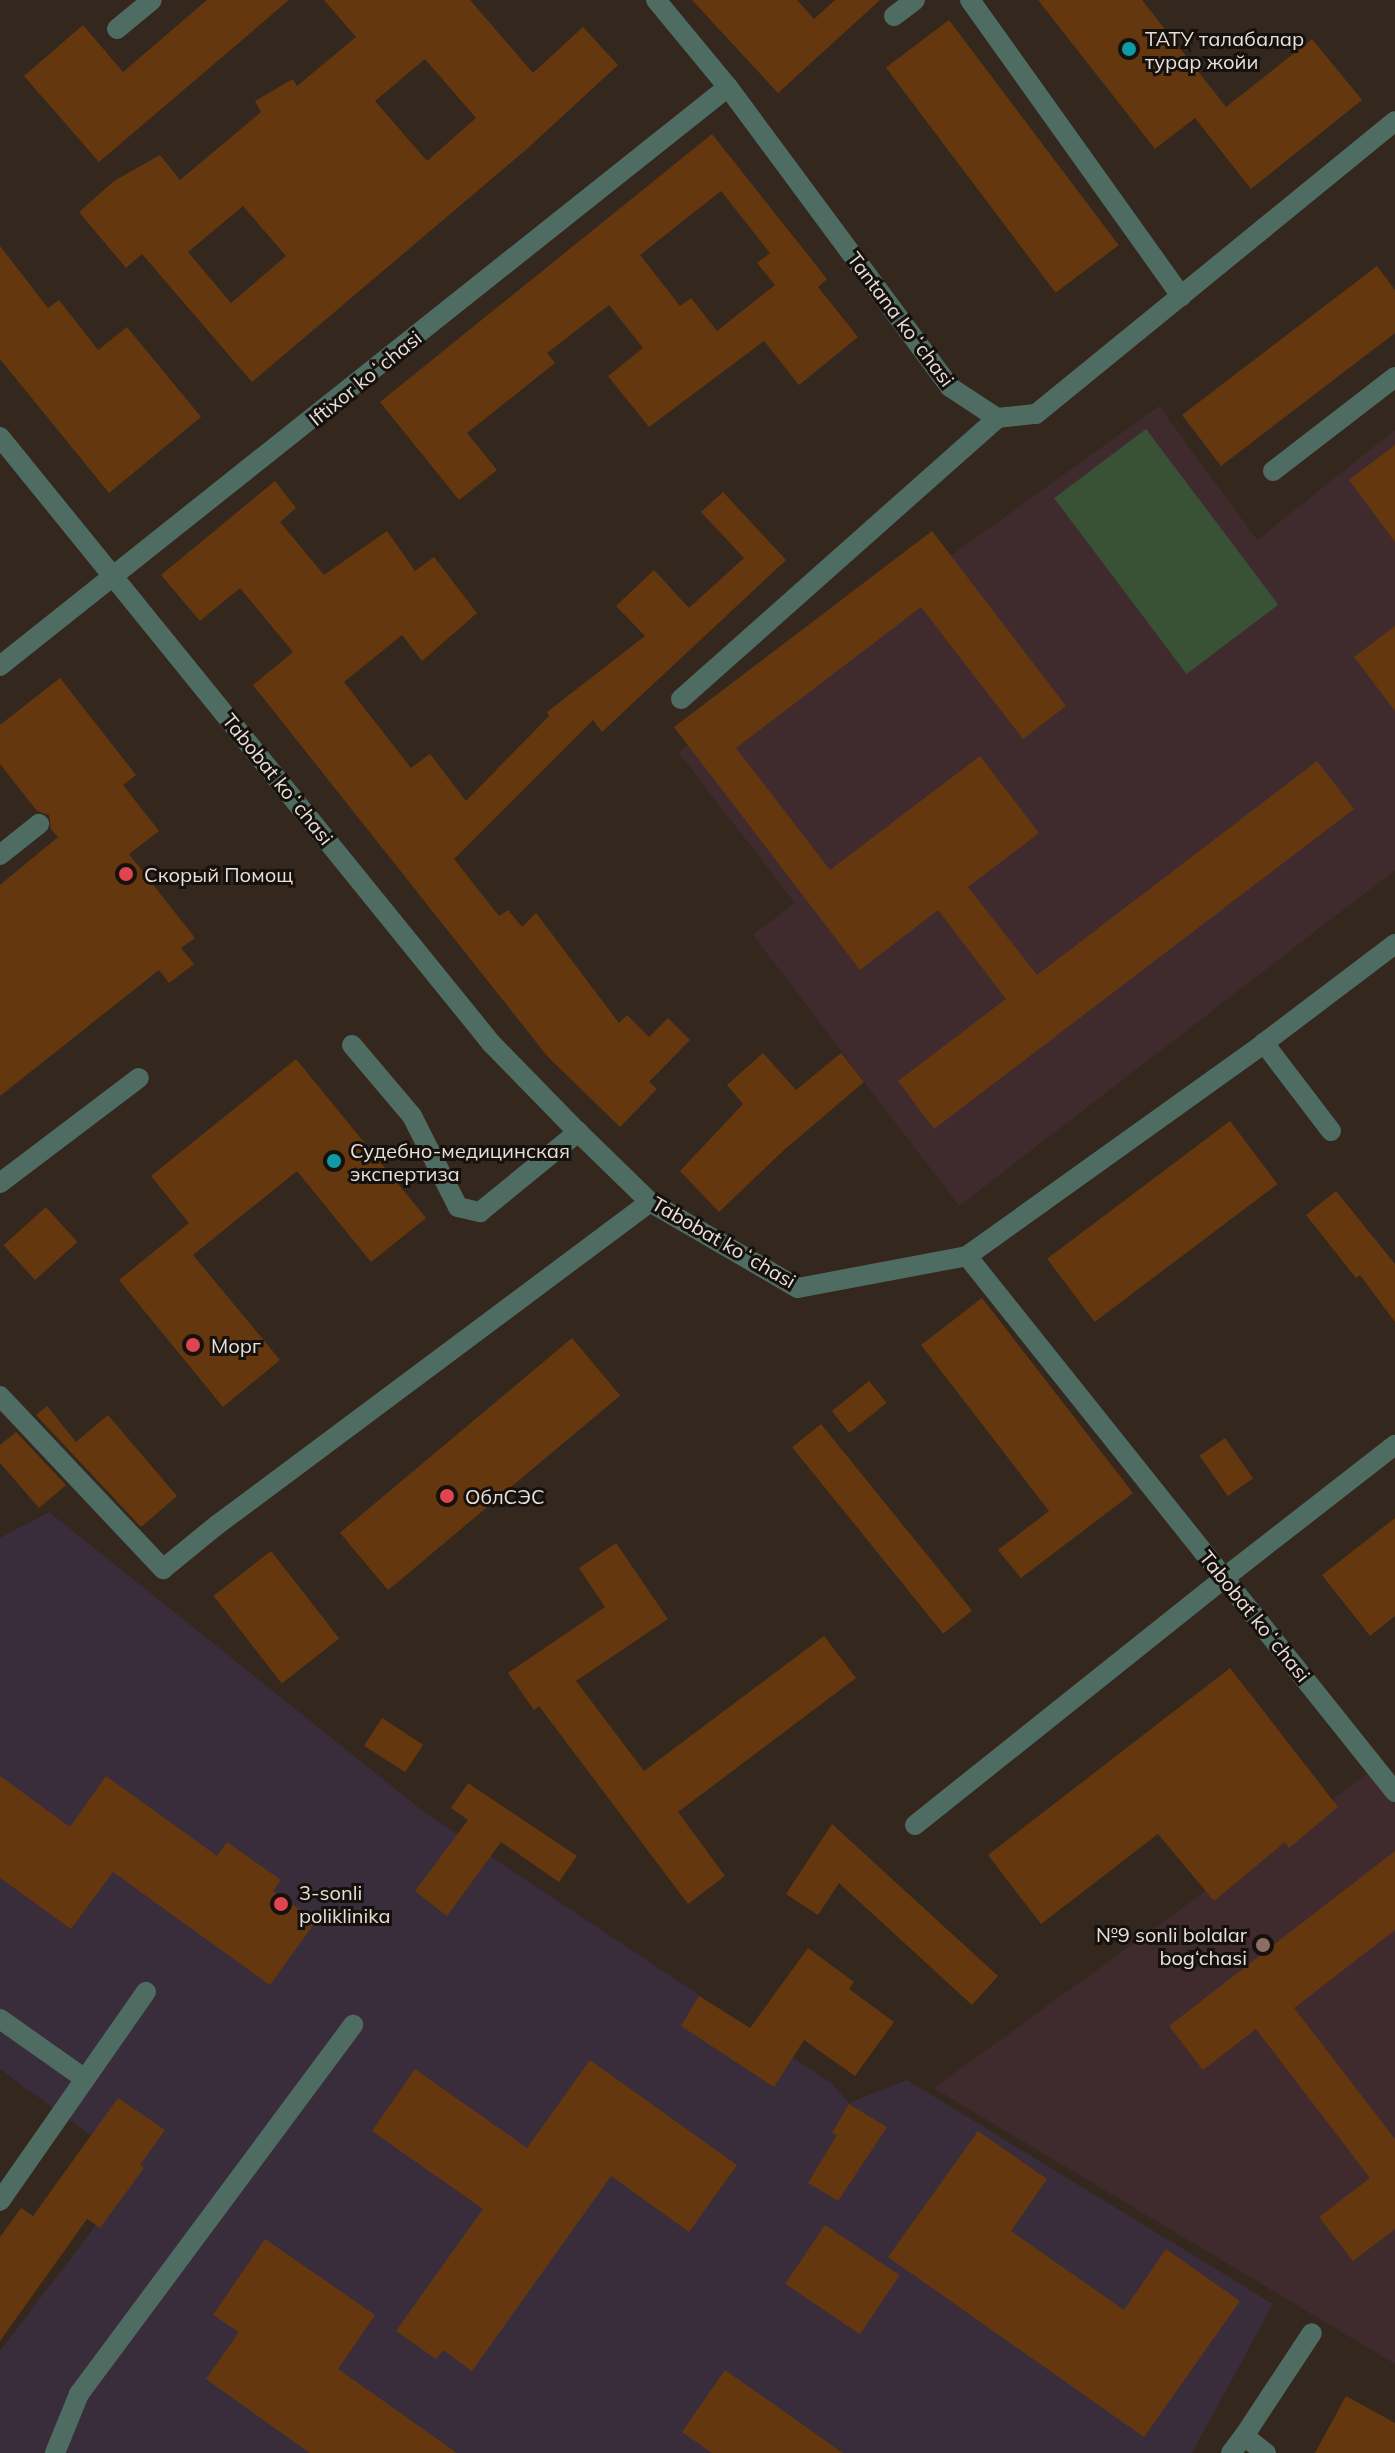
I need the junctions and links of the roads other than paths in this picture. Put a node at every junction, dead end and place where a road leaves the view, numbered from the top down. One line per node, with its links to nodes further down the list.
1 (152, 0): 6 (street)
2 (656, 0): 7 (street, Tantana koʻchasi)
3 (915, 0): 5 (street)
4 (970, 0): 9 (street)
5 (894, 16)
6 (117, 29)
7 (728, 87): 11 (street, Tantana koʻchasi); 14 (street, Iftixor koʻchasi)
8 (1395, 121): 9 (street)
9 (1181, 296): 11 (street)
10 (1395, 377): 13 (street)
11 (997, 418): 16 (street)
12 (0, 437): 14 (street, Tabobat koʻchasi)
13 (1273, 471)
14 (115, 578): 15 (street, Iftixor koʻchasi); 24 (street, Tabobat koʻchasi)
15 (0, 666)
16 (681, 699)
17 (39, 824): 18 (street)
18 (0, 855)
19 (1395, 944): 20 (street)
20 (1264, 1043): 23 (street); 27 (street)
21 (352, 1045): 24 (street)
22 (139, 1078): 25 (street)
23 (1331, 1131)
24 (578, 1132): 26 (street, Tabobat koʻchasi)
25 (0, 1183)
26 (650, 1202): 27 (street, Tabobat koʻchasi); 28 (street)
27 (967, 1256): 30 (street, Tabobat koʻchasi)
28 (0, 1396)
29 (1395, 1445): 30 (street)
30 (1224, 1578): 31 (street, Tabobat koʻchasi); 32 (street)
31 (1394, 1788)
32 (915, 1825)
33 (146, 1992): 36 (street)
34 (0, 2019): 36 (street)
35 (353, 2025): 40 (street)
36 (85, 2079): 37 (street)
37 (0, 2201)
38 (1312, 2333): 39 (street)
39 (1244, 2436): 41 (street); 42 (street)
40 (55, 2453)
41 (1231, 2453)
42 (1266, 2453)

